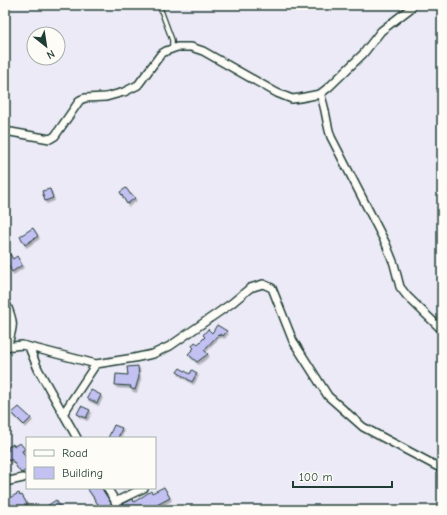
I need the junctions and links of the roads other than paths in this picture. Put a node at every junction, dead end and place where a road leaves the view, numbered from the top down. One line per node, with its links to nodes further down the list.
1 (159, 5): 3 (lane)
2 (411, 8): 4 (street)
3 (172, 49): 4 (street); 5 (street)
4 (320, 94): 7 (street)
5 (5, 131)
6 (5, 301): 8 (street)
7 (442, 330)
8 (6, 347): 9 (street)
9 (29, 348): 10 (street); 11 (street)
10 (96, 364): 11 (street); 13 (street)
11 (63, 414): 12 (street)
12 (76, 437)
13 (442, 469)
14 (23, 478): 15 (street)
15 (5, 482)
16 (108, 489): 18 (street)
17 (142, 489): 18 (street)
18 (115, 502): 19 (street)
19 (121, 510)

